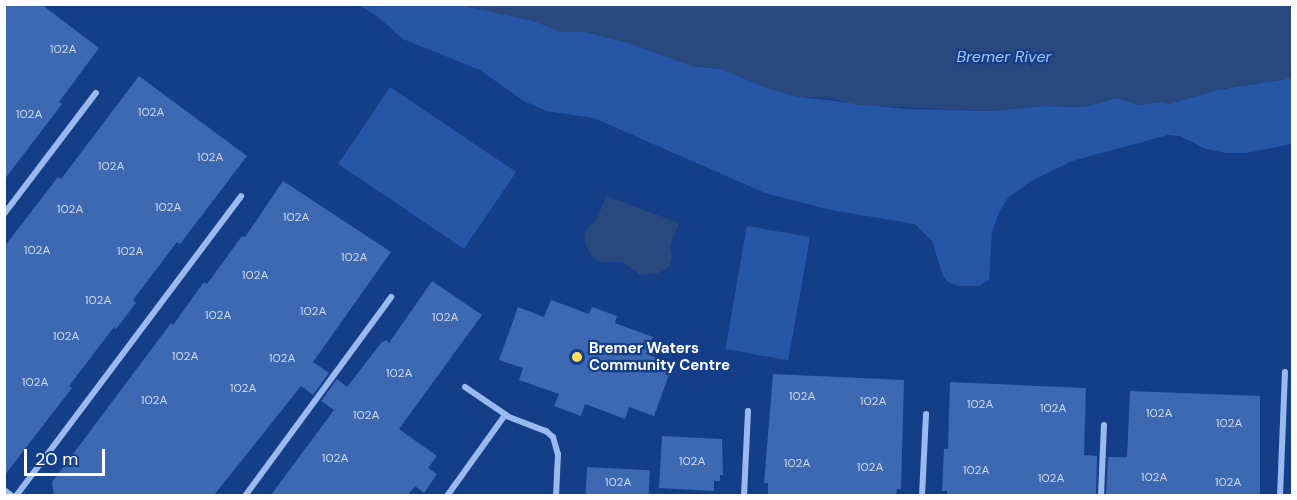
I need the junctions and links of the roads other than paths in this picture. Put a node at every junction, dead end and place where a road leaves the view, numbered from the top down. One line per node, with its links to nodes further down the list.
1 (96, 93): 3 (street)
2 (241, 196): 12 (street)
3 (4, 214)
4 (390, 297): 13 (street)
5 (1285, 372): 19 (street)
6 (465, 387): 9 (street)
7 (748, 411): 16 (street)
8 (926, 414): 17 (street)
9 (505, 415): 14 (street); 15 (street)
10 (1104, 425): 18 (street)
11 (4, 490): 12 (street)
12 (14, 495)
13 (245, 495)
14 (447, 495)
15 (556, 495)
16 (744, 495)
17 (922, 495)
18 (1101, 495)
19 (1280, 495)

